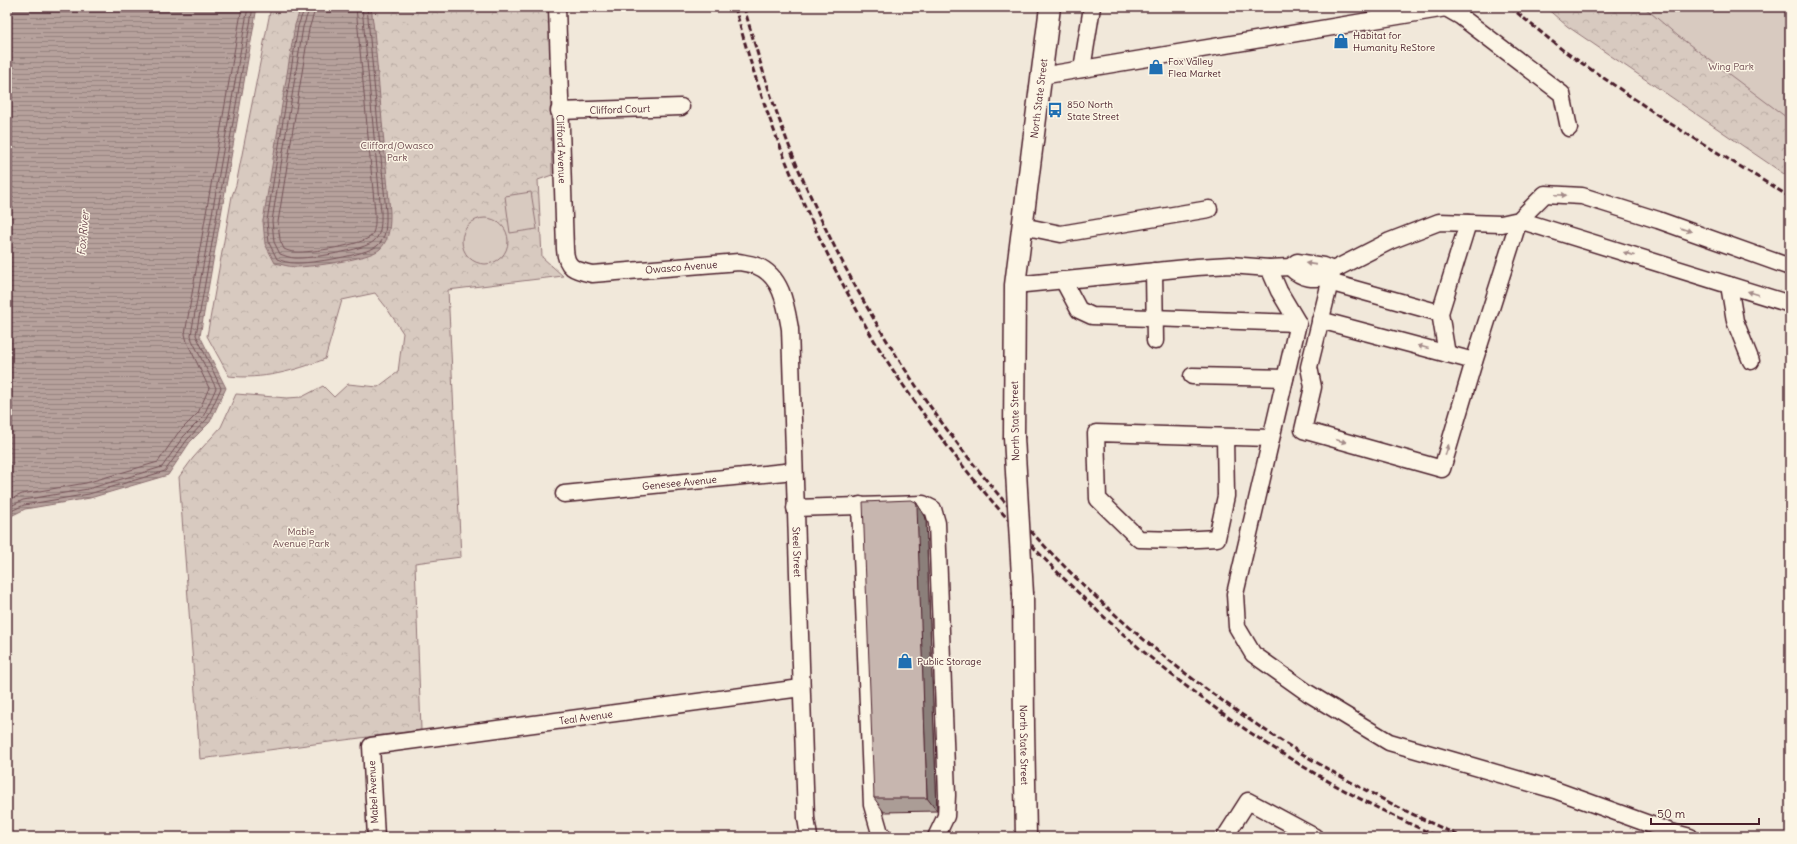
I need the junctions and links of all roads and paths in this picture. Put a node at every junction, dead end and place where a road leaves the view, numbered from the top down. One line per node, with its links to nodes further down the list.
1 (557, 7): 8 (street, Clifford Avenue)
2 (1050, 7): 6 (main road, North State Street)
3 (1092, 7): 5 (street)
4 (1445, 8): 5 (street); 9 (street)
5 (1082, 69): 6 (street)
6 (1041, 76): 13 (main road, North State Street)
7 (681, 107): 8 (street, Clifford Court)
8 (559, 111): 18 (street, Clifford Avenue)
9 (1569, 128)
10 (1209, 209): 13 (street)
11 (1519, 220): 12 (street); 14 (street, one-way to 14); 22 (street, one-way to 11); 30 (street)
12 (1468, 223): 19 (street); 24 (street)
13 (1022, 226): 21 (main road, North State Street)
14 (1790, 267)
15 (1269, 268): 16 (street); 19 (street); 27 (street)
16 (1154, 271): 20 (street); 25 (street)
17 (768, 272): 18 (street, Owasco Avenue); 36 (street, Steel Street)
18 (592, 274)
19 (1331, 276): 24 (street); 26 (street)
20 (1063, 280): 21 (street); 25 (street)
21 (1015, 285): 46 (main road, North State Street, bridge)
22 (1729, 285): 23 (street, one-way to 22); 31 (street)
23 (1790, 304)
24 (1440, 313): 29 (street)
25 (1154, 319): 27 (street); 28 (street)
26 (1320, 320): 29 (street, one-way to 26); 30 (street, one-way to 30)
27 (1298, 323): 33 (street)
28 (1154, 341)
29 (1447, 354): 30 (street)
30 (1474, 361)
31 (1751, 361)
32 (1192, 376): 33 (street)
33 (1286, 378): 35 (street)
34 (1225, 437): 34 (street); 35 (street)
35 (1272, 438): 49 (street)
36 (794, 471): 37 (street, Genesee Avenue); 39 (street, Steel Street)
37 (564, 494)
38 (860, 505): 39 (street); 44 (street); 45 (street)
39 (795, 508): 40 (street, Steel Street)
40 (801, 688): 41 (street, Teal Avenue); 43 (street, Steel Street)
41 (371, 746): 42 (street, Mabel Avenue)
42 (376, 837)
43 (809, 837)
44 (884, 837)
45 (936, 837)
46 (1026, 837)
47 (1225, 837): 48 (street)
48 (1315, 837)
49 (1690, 837)

